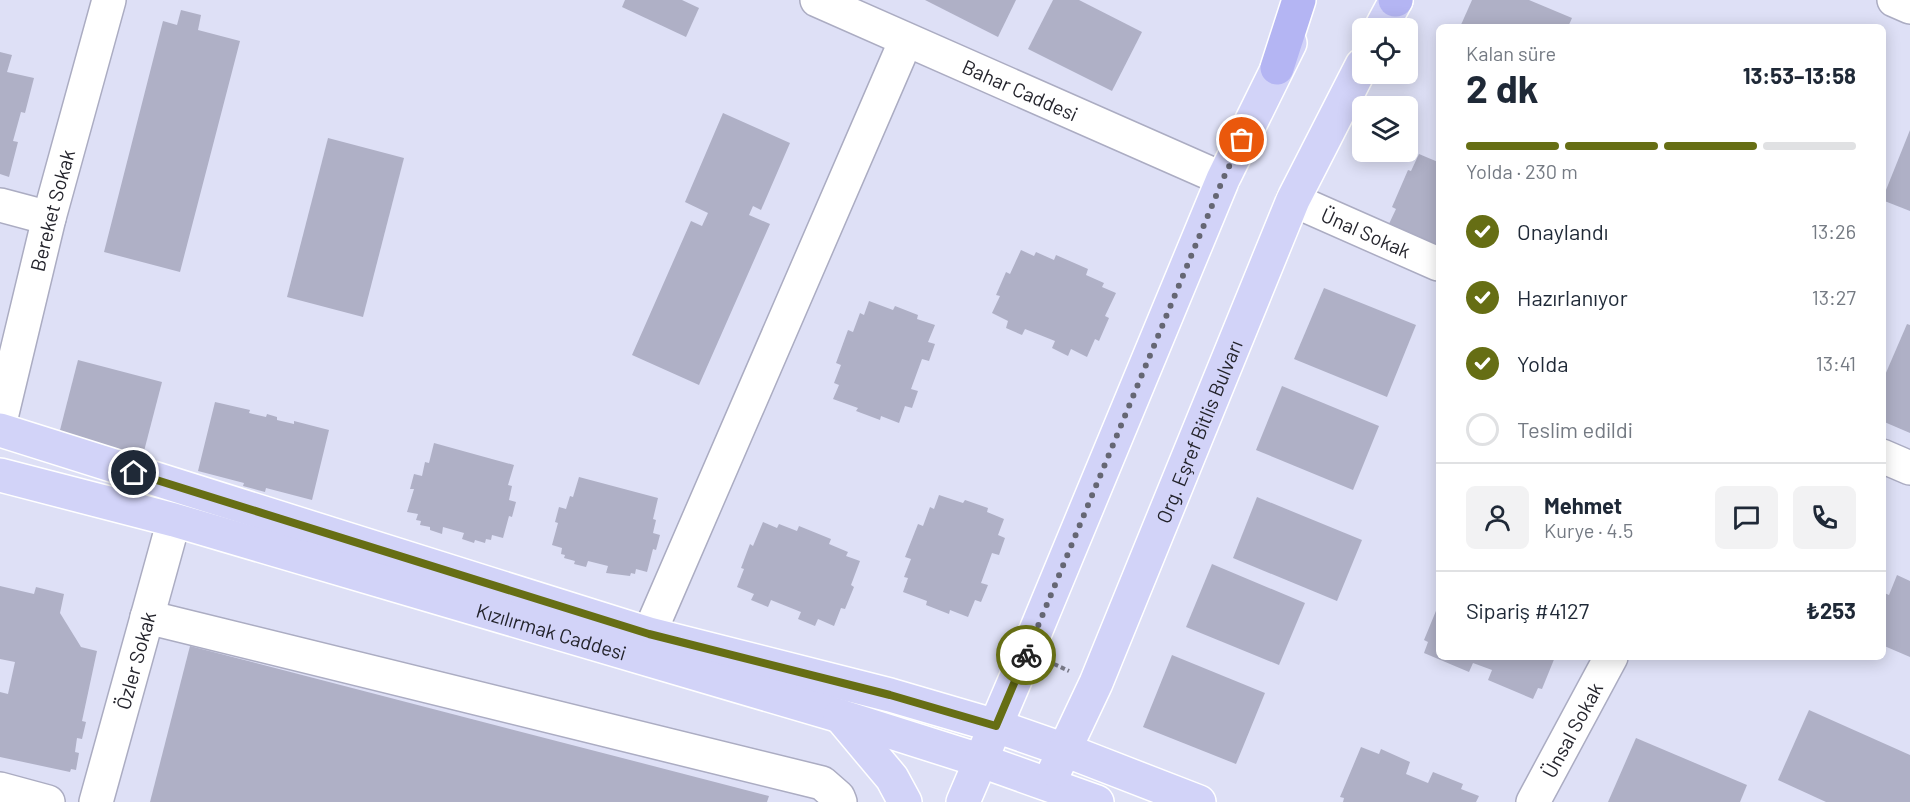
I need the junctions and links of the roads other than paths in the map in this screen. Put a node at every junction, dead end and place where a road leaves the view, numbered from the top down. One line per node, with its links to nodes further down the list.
1 (109, 0): 15 (street, Bereket Sokak)
2 (817, 0): 9 (street, Bahar Caddesi)
3 (1299, 0): 10 (highway)
4 (1311, 0): 10 (main road)
5 (1396, 0): 8 (main road)
6 (1894, 0): 7 (street)
7 (1910, 7)
8 (1386, 18)
9 (906, 40): 12 (street, Bahar Caddesi); 24 (street)
10 (1277, 68): 12 (main road)
11 (1352, 84): 13 (main road, Org. Eşref Bitlis Bulvarı)
12 (1223, 179): 27 (main road)
13 (1293, 200): 16 (street, Ünal Sokak); 28 (main road, Org. Eşref Bitlis Bulvarı)
14 (0, 205): 15 (street)
15 (50, 218): 17 (street, Bereket Sokak)
16 (1436, 263)
17 (0, 422)
18 (0, 430): 24 (main road, Kızılırmak Caddesi)
19 (1886, 458): 20 (street)
20 (1910, 468)
21 (0, 475): 22 (main road, Kızılırmak Caddesi)
22 (174, 520): 23 (street, Özler Sokak); 26 (main road, Kızılırmak Caddesi)
23 (147, 617): 33 (street, Özler Sokak); 34 (street)
24 (649, 634): 27 (main road, Kızılırmak Caddesi)
25 (1609, 660): 39 (street, Ünsal Sokak)
26 (840, 716): 29 (main road, Kızılırmak Caddesi); 35 (main road)
27 (996, 726): 28 (main road, Kızılırmak Caddesi); 29 (main road)
28 (1065, 750): 31 (main road, Org. Eşref Bitlis Bulvarı); 38 (main road, Kızılırmak Caddesi)
29 (981, 761): 31 (main road, Kızılırmak Caddesi); 36 (main road)
30 (0, 789): 32 (street)
31 (1045, 793): 37 (main road, Kızılırmak Caddesi)
32 (48, 802)
33 (96, 802)
34 (840, 802)
35 (905, 802)
36 (963, 802)
37 (1096, 802)
38 (1199, 802)
39 (1533, 802)

